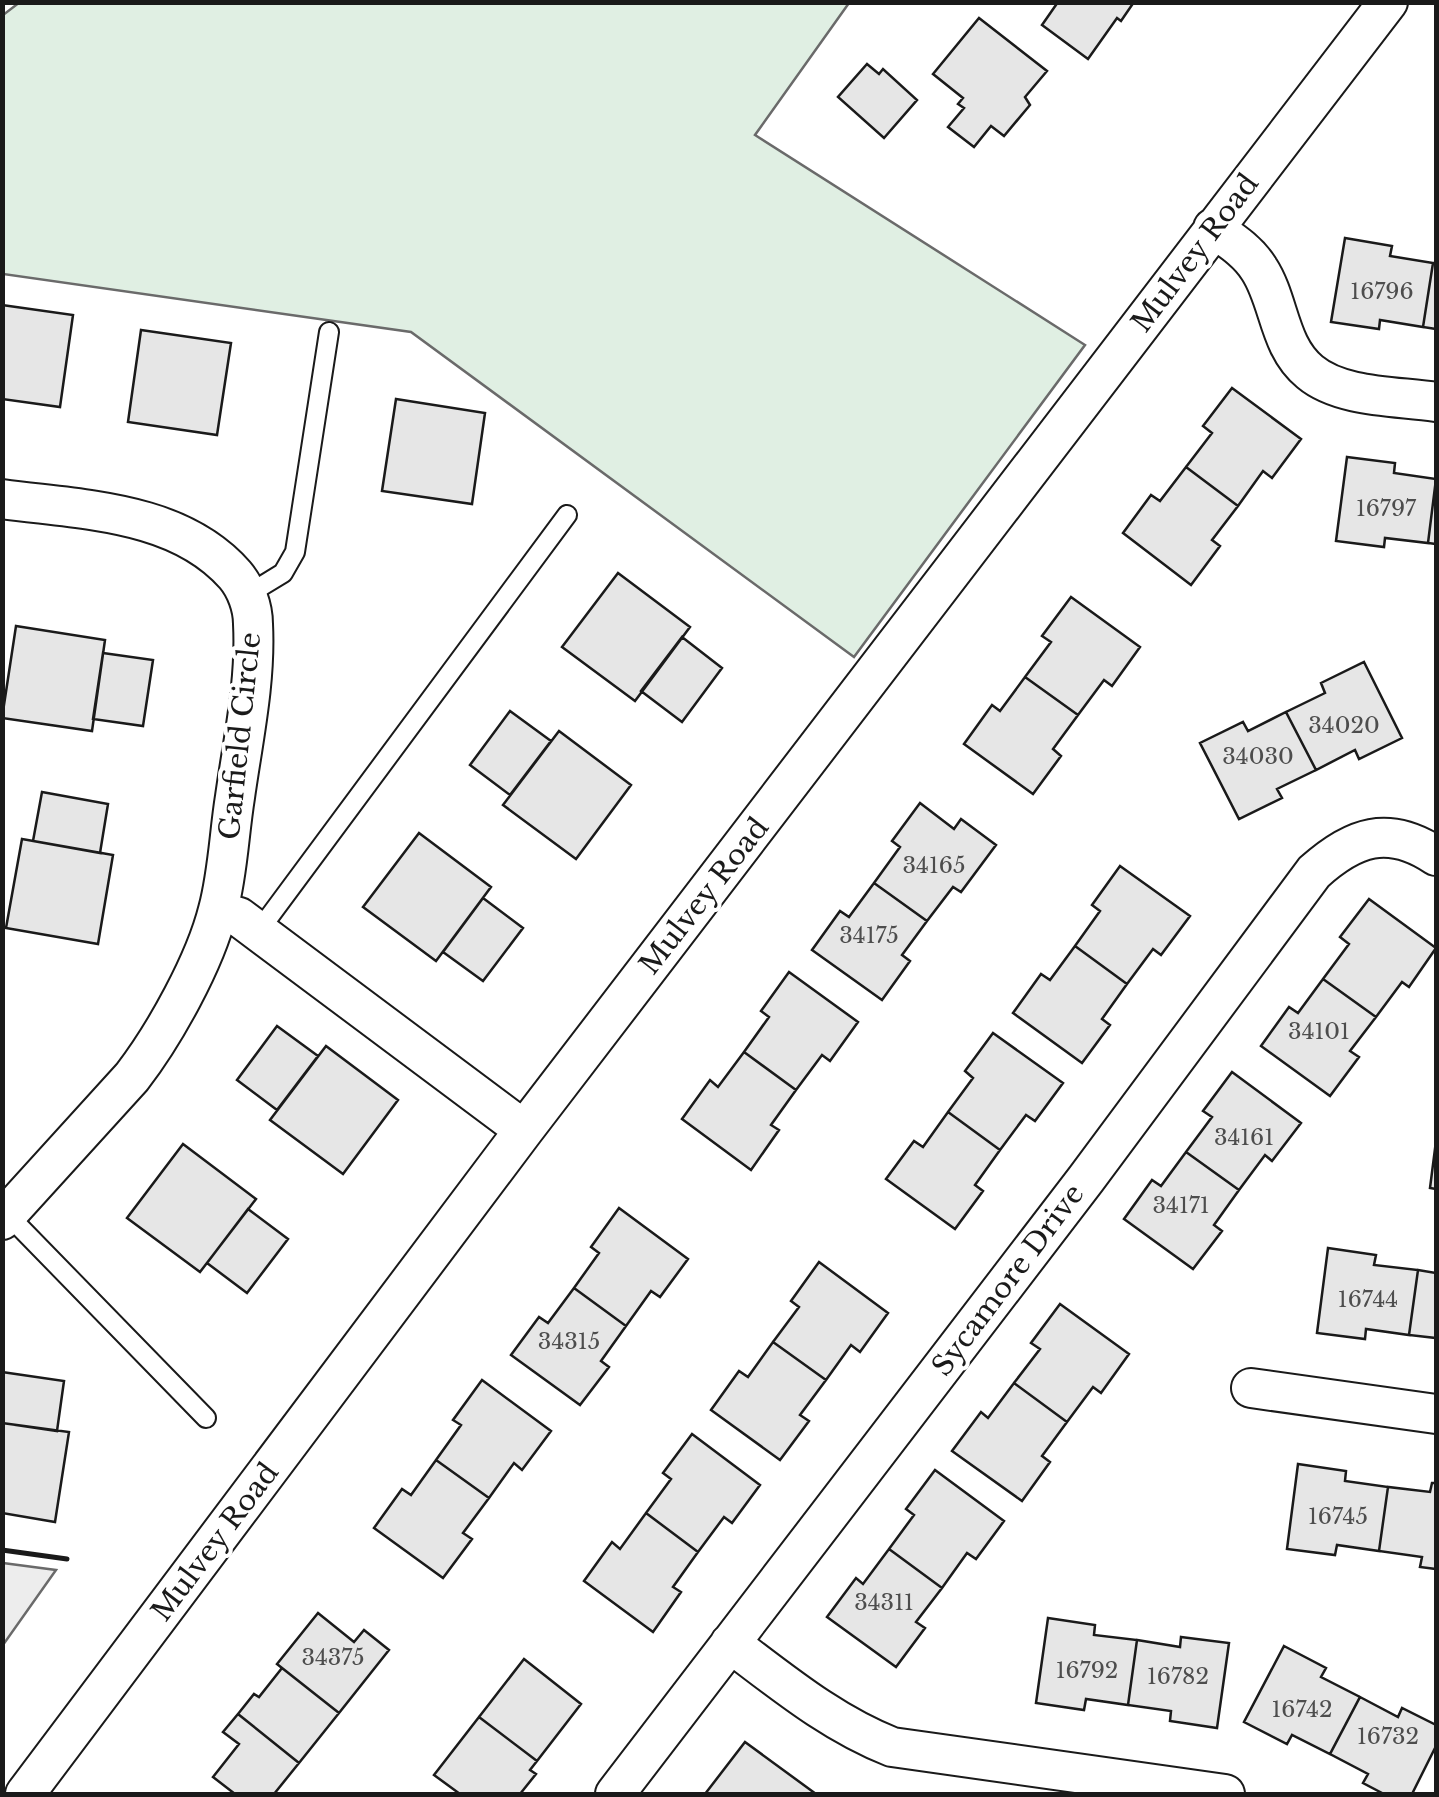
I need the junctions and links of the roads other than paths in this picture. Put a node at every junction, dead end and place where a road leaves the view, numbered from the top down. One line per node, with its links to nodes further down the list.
1 (1388, 2): 2 (street, Mulvey Road)
2 (1214, 228): 4 (street); 11 (street, Mulvey Road)
3 (329, 332): 7 (lane)
4 (1436, 402)
5 (2, 498): 7 (street, Garfield Circle)
6 (567, 516): 10 (lane)
7 (248, 595): 9 (street, Garfield Circle)
8 (1436, 856): 16 (street, Sycamore Drive)
9 (218, 911): 10 (street); 12 (street, Garfield Circle)
10 (258, 932): 11 (street)
11 (524, 1130): 17 (street, Mulvey Road)
12 (6, 1218): 15 (lane)
13 (1251, 1388): 14 (street)
14 (1436, 1414)
15 (206, 1418)
16 (730, 1643): 18 (street, Sycamore Drive); 19 (street)
17 (25, 1794)
18 (614, 1794)
19 (1225, 1794)

